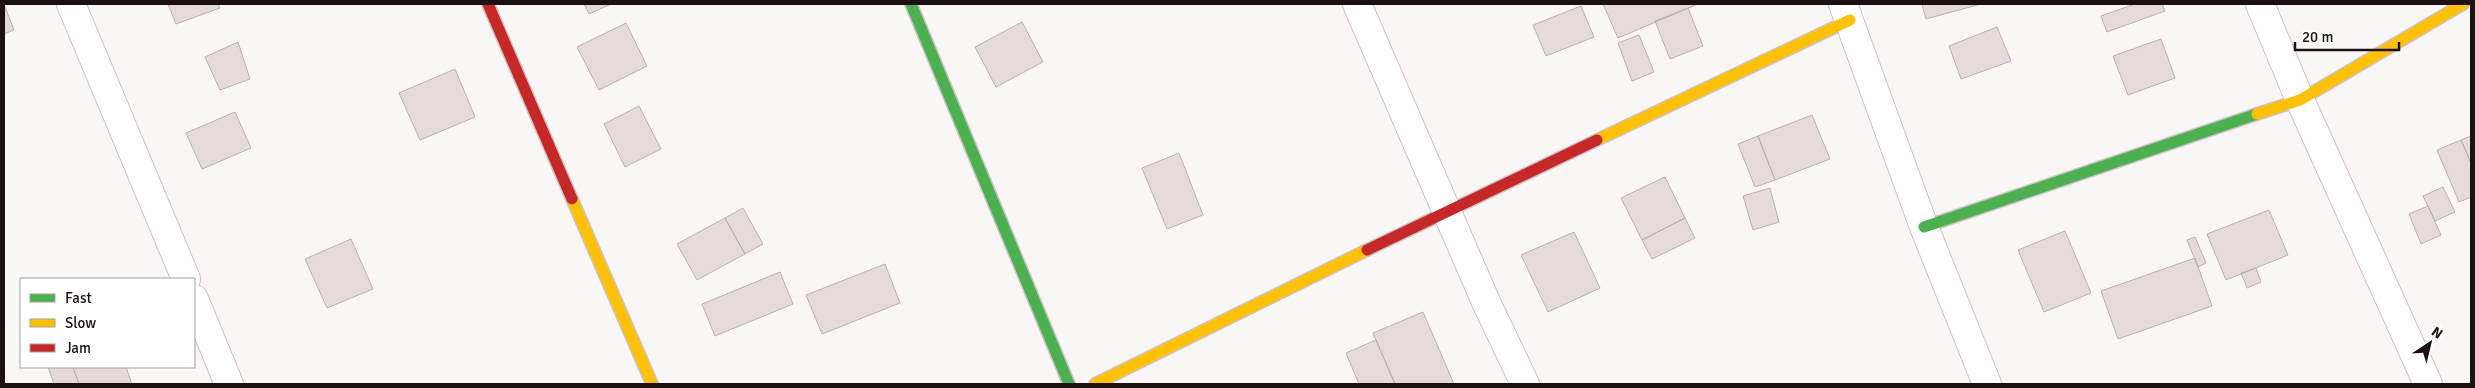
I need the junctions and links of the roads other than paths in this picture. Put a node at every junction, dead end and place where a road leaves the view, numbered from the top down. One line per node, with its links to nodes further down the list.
1 (71, 4): 11 (street)
2 (488, 4): 14 (street)
3 (911, 4): 15 (street)
4 (1357, 4): 9 (street)
5 (2260, 4): 8 (street)
6 (2463, 4): 8 (street)
7 (1846, 12): 9 (street); 10 (street)
8 (2300, 100): 10 (street); 19 (street)
9 (1446, 211): 16 (street); 17 (street)
10 (1924, 227): 18 (street)
11 (186, 278)
12 (195, 300): 13 (street)
13 (229, 384)
14 (652, 384)
15 (1069, 384)
16 (1095, 384)
17 (1525, 384)
18 (1987, 384)
19 (2428, 384)

